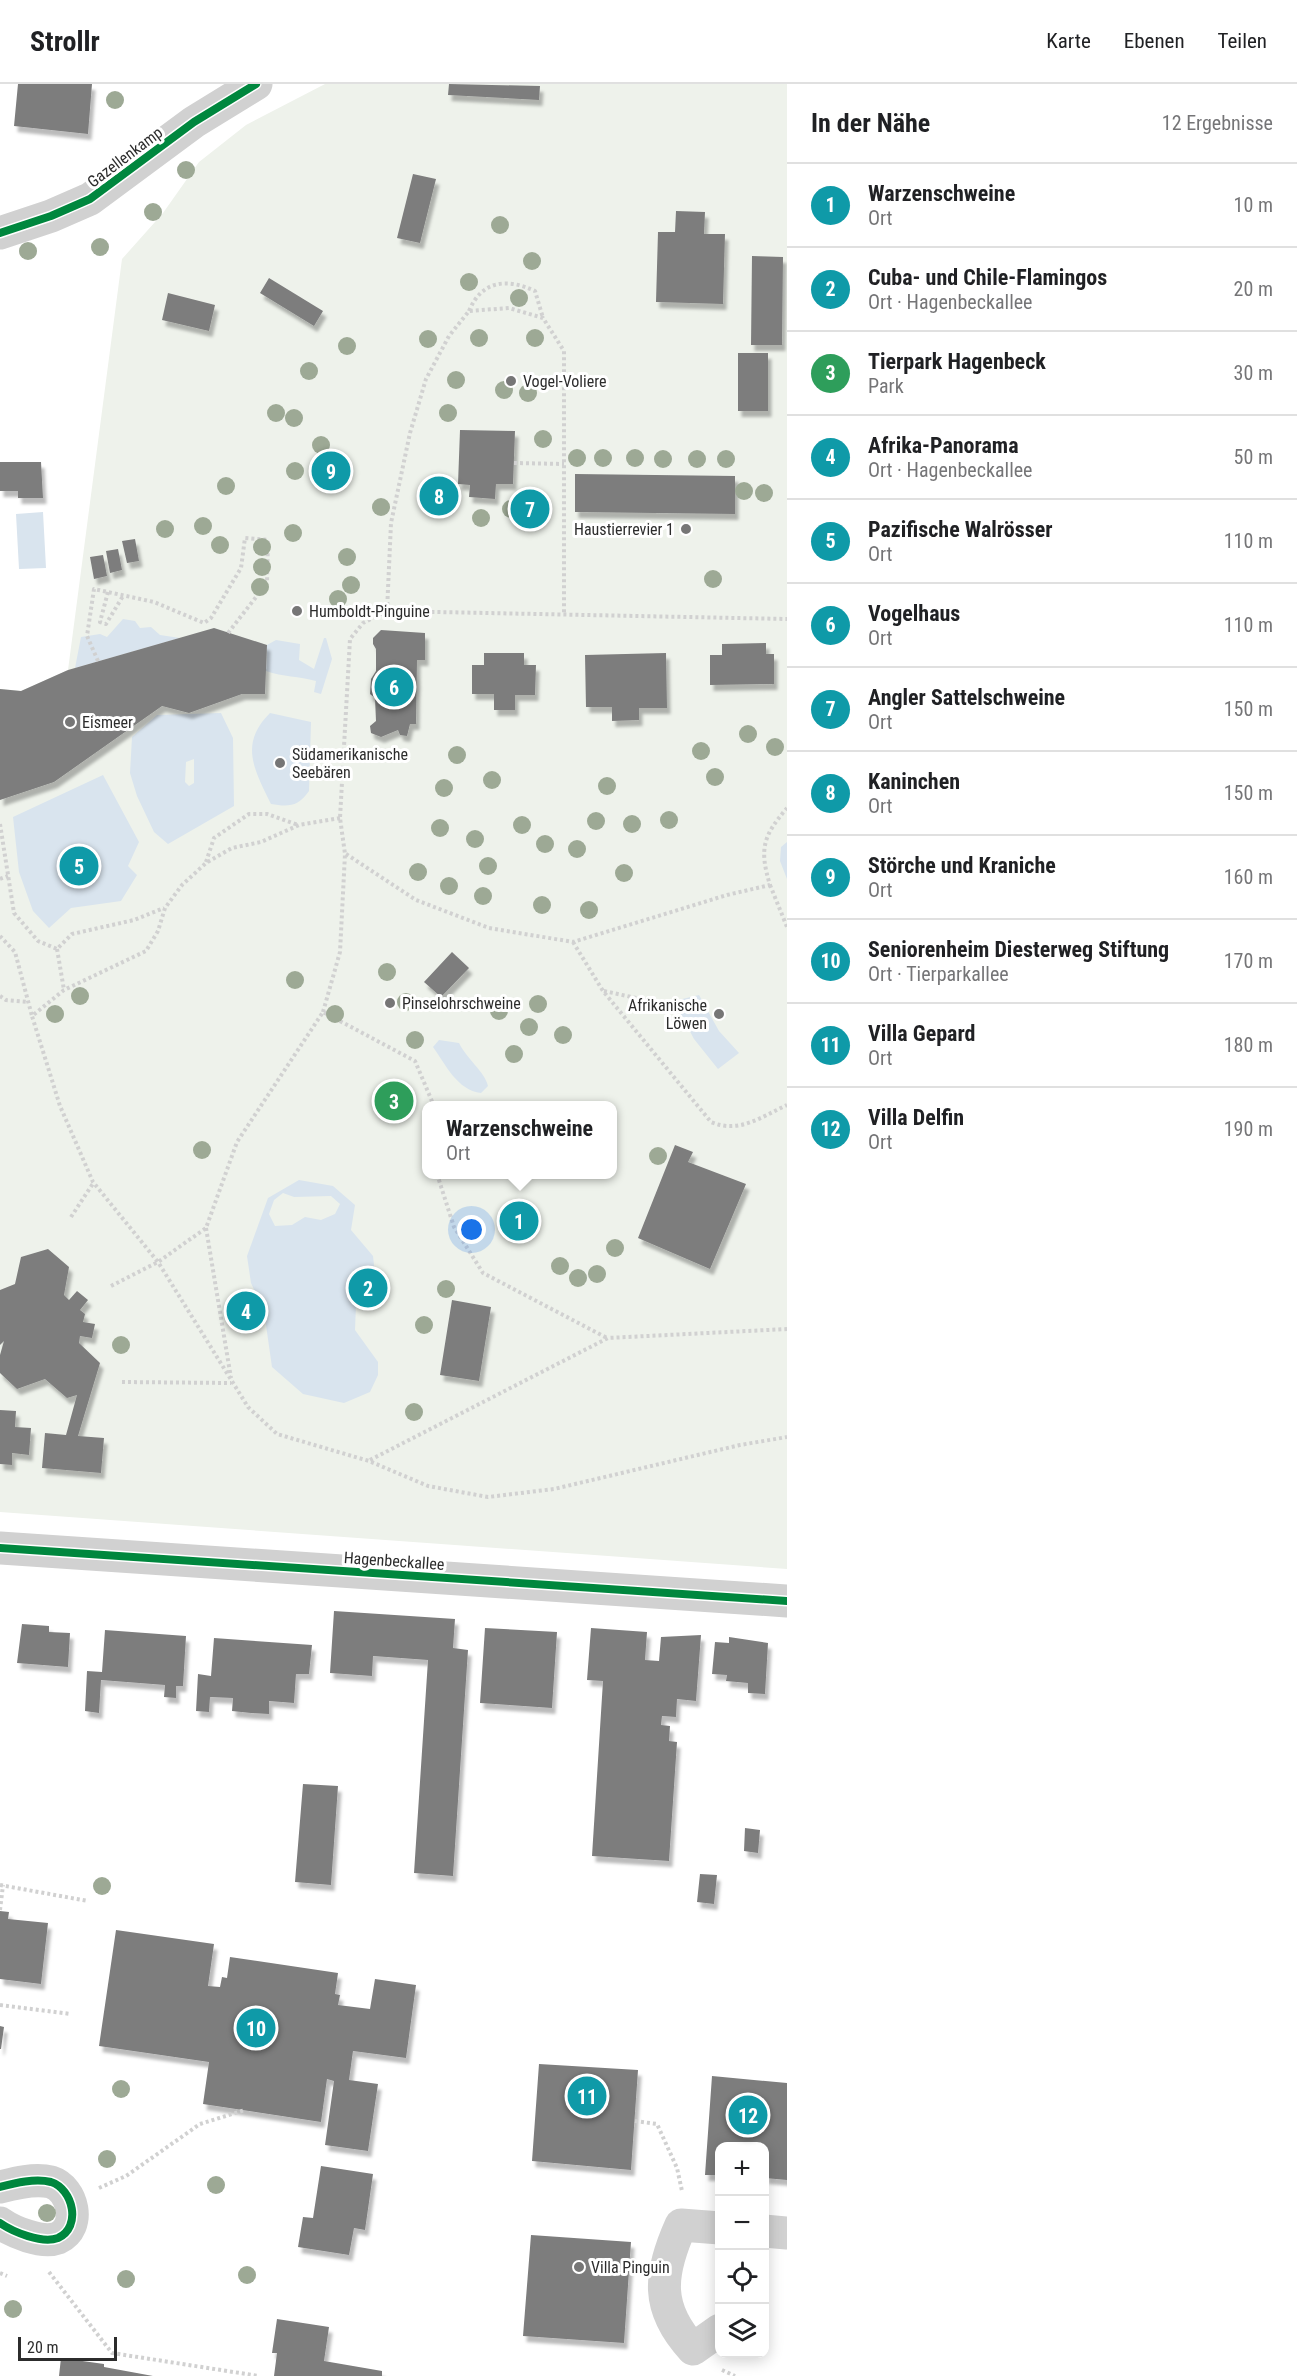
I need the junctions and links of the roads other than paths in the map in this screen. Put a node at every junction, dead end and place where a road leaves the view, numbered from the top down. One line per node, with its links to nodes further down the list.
1 (256, 84): 2 (street, Gazellenkamp)
2 (0, 233)
3 (0, 1548): 4 (street, Hagenbeckallee)
4 (787, 1601)
5 (0, 2187): 6 (street)
6 (8, 2227)
7 (715, 2227): 10 (street)
8 (769, 2231): 9 (street)
9 (787, 2233)
10 (715, 2334)

